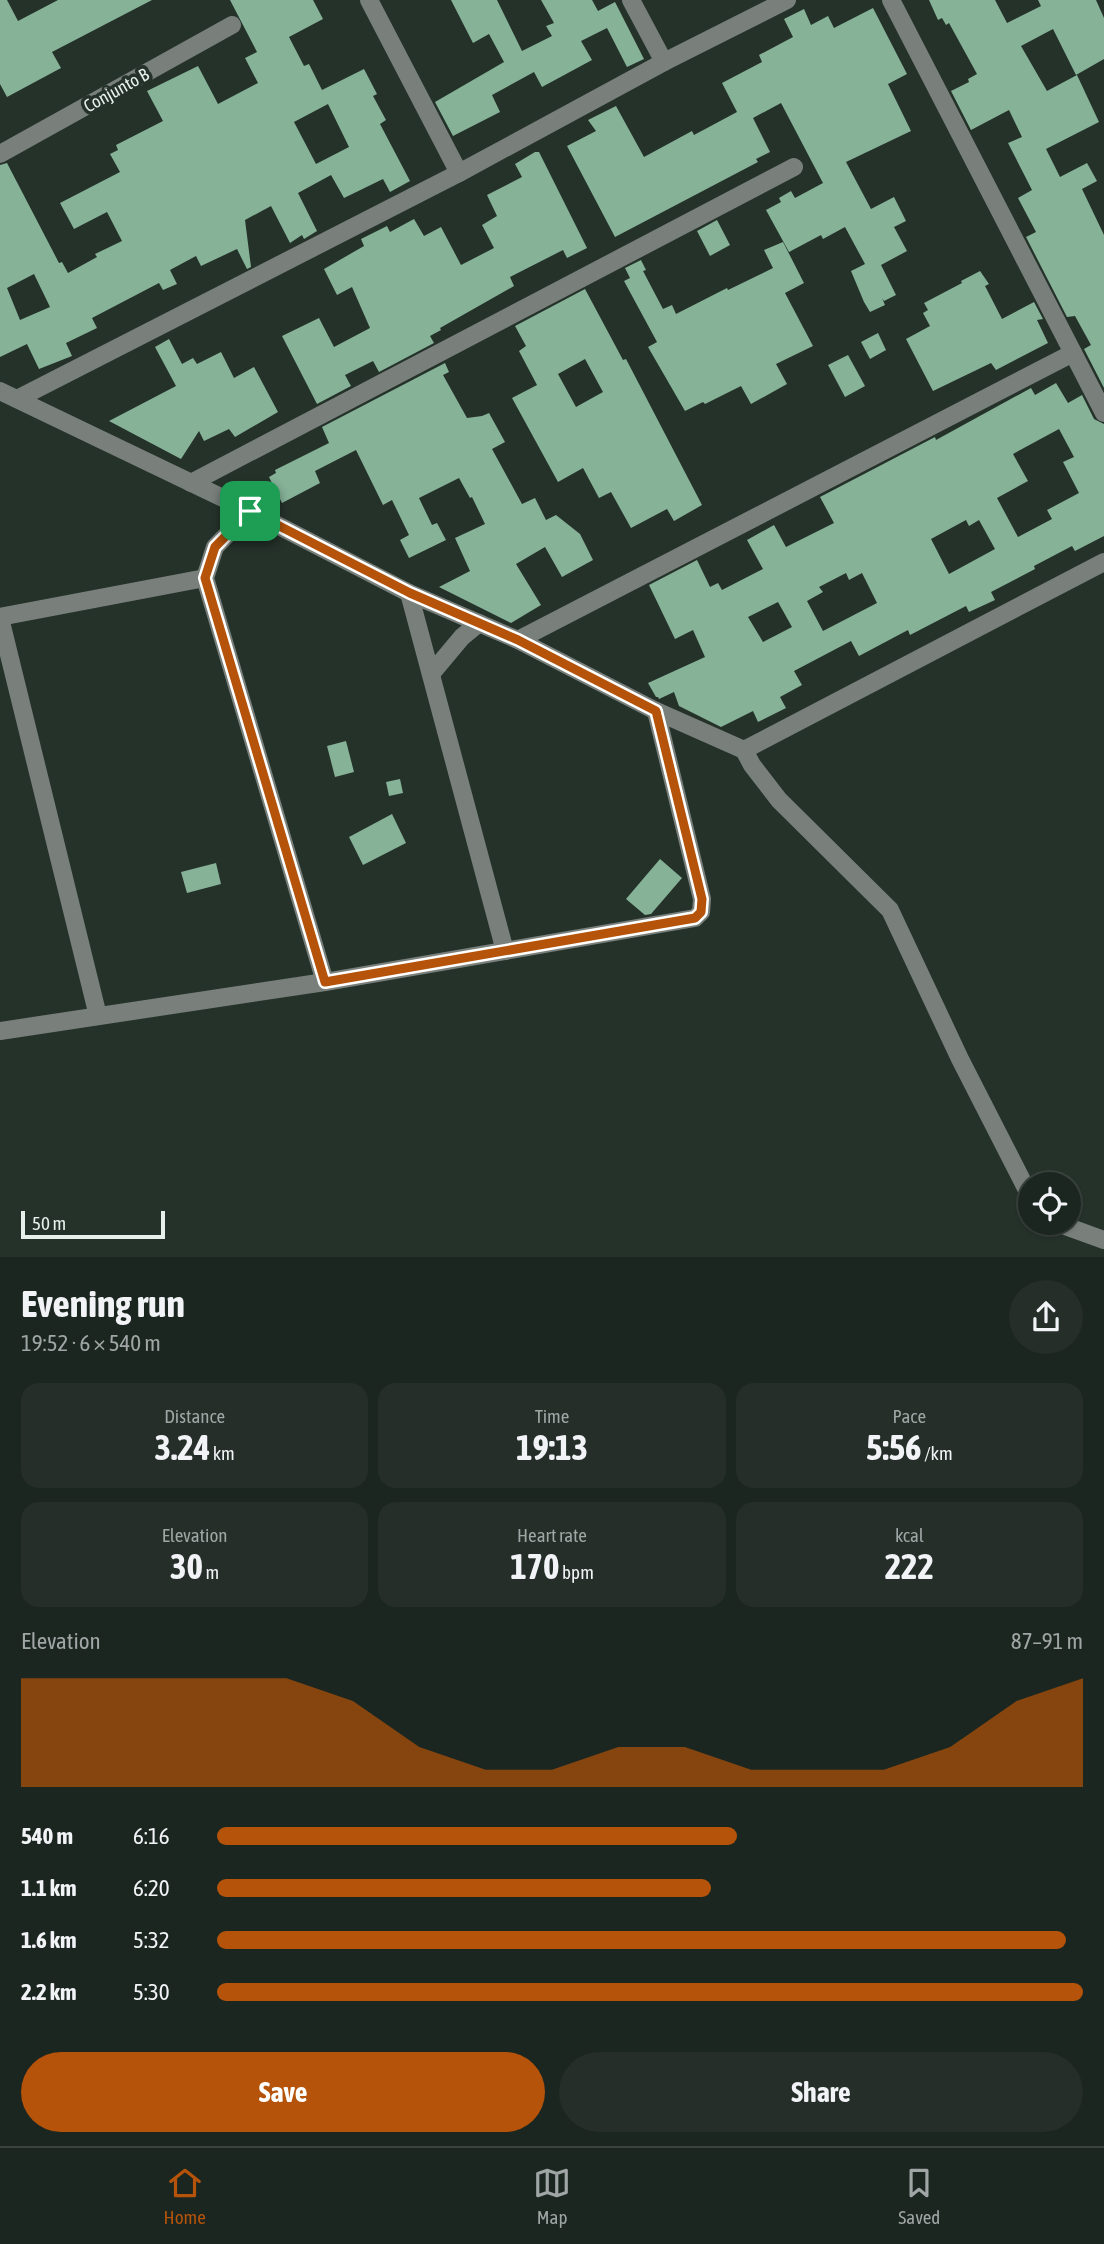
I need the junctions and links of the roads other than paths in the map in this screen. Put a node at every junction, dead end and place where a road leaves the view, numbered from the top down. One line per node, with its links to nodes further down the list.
1 (369, 0): 9 (street)
2 (631, 0): 6 (street)
3 (787, 0): 6 (street)
4 (891, 0): 10 (street)
5 (232, 25): 7 (street, Conjunto B)
6 (664, 62): 9 (street)
7 (0, 154)
8 (794, 167): 14 (street)
9 (458, 173): 12 (street)
10 (1073, 353): 13 (street); 21 (street)
11 (0, 391): 12 (street)
12 (17, 399): 14 (street)
13 (1104, 413)
14 (191, 483): 15 (street)
15 (250, 511): 17 (street); 18 (street)
16 (1104, 562): 24 (street)
17 (205, 578): 19 (street); 26 (street)
18 (410, 593): 20 (street); 22 (street)
19 (0, 617): 27 (street)
20 (479, 623): 21 (street); 22 (street)
21 (518, 640): 23 (street)
22 (431, 674): 25 (street)
23 (656, 711): 24 (street); 25 (street)
24 (744, 750): 29 (street)
25 (505, 951): 26 (street)
26 (325, 982): 27 (street)
27 (98, 1016): 28 (street)
28 (0, 1031)
29 (1018, 1173)
30 (1081, 1232): 31 (street)
31 (1104, 1240)

